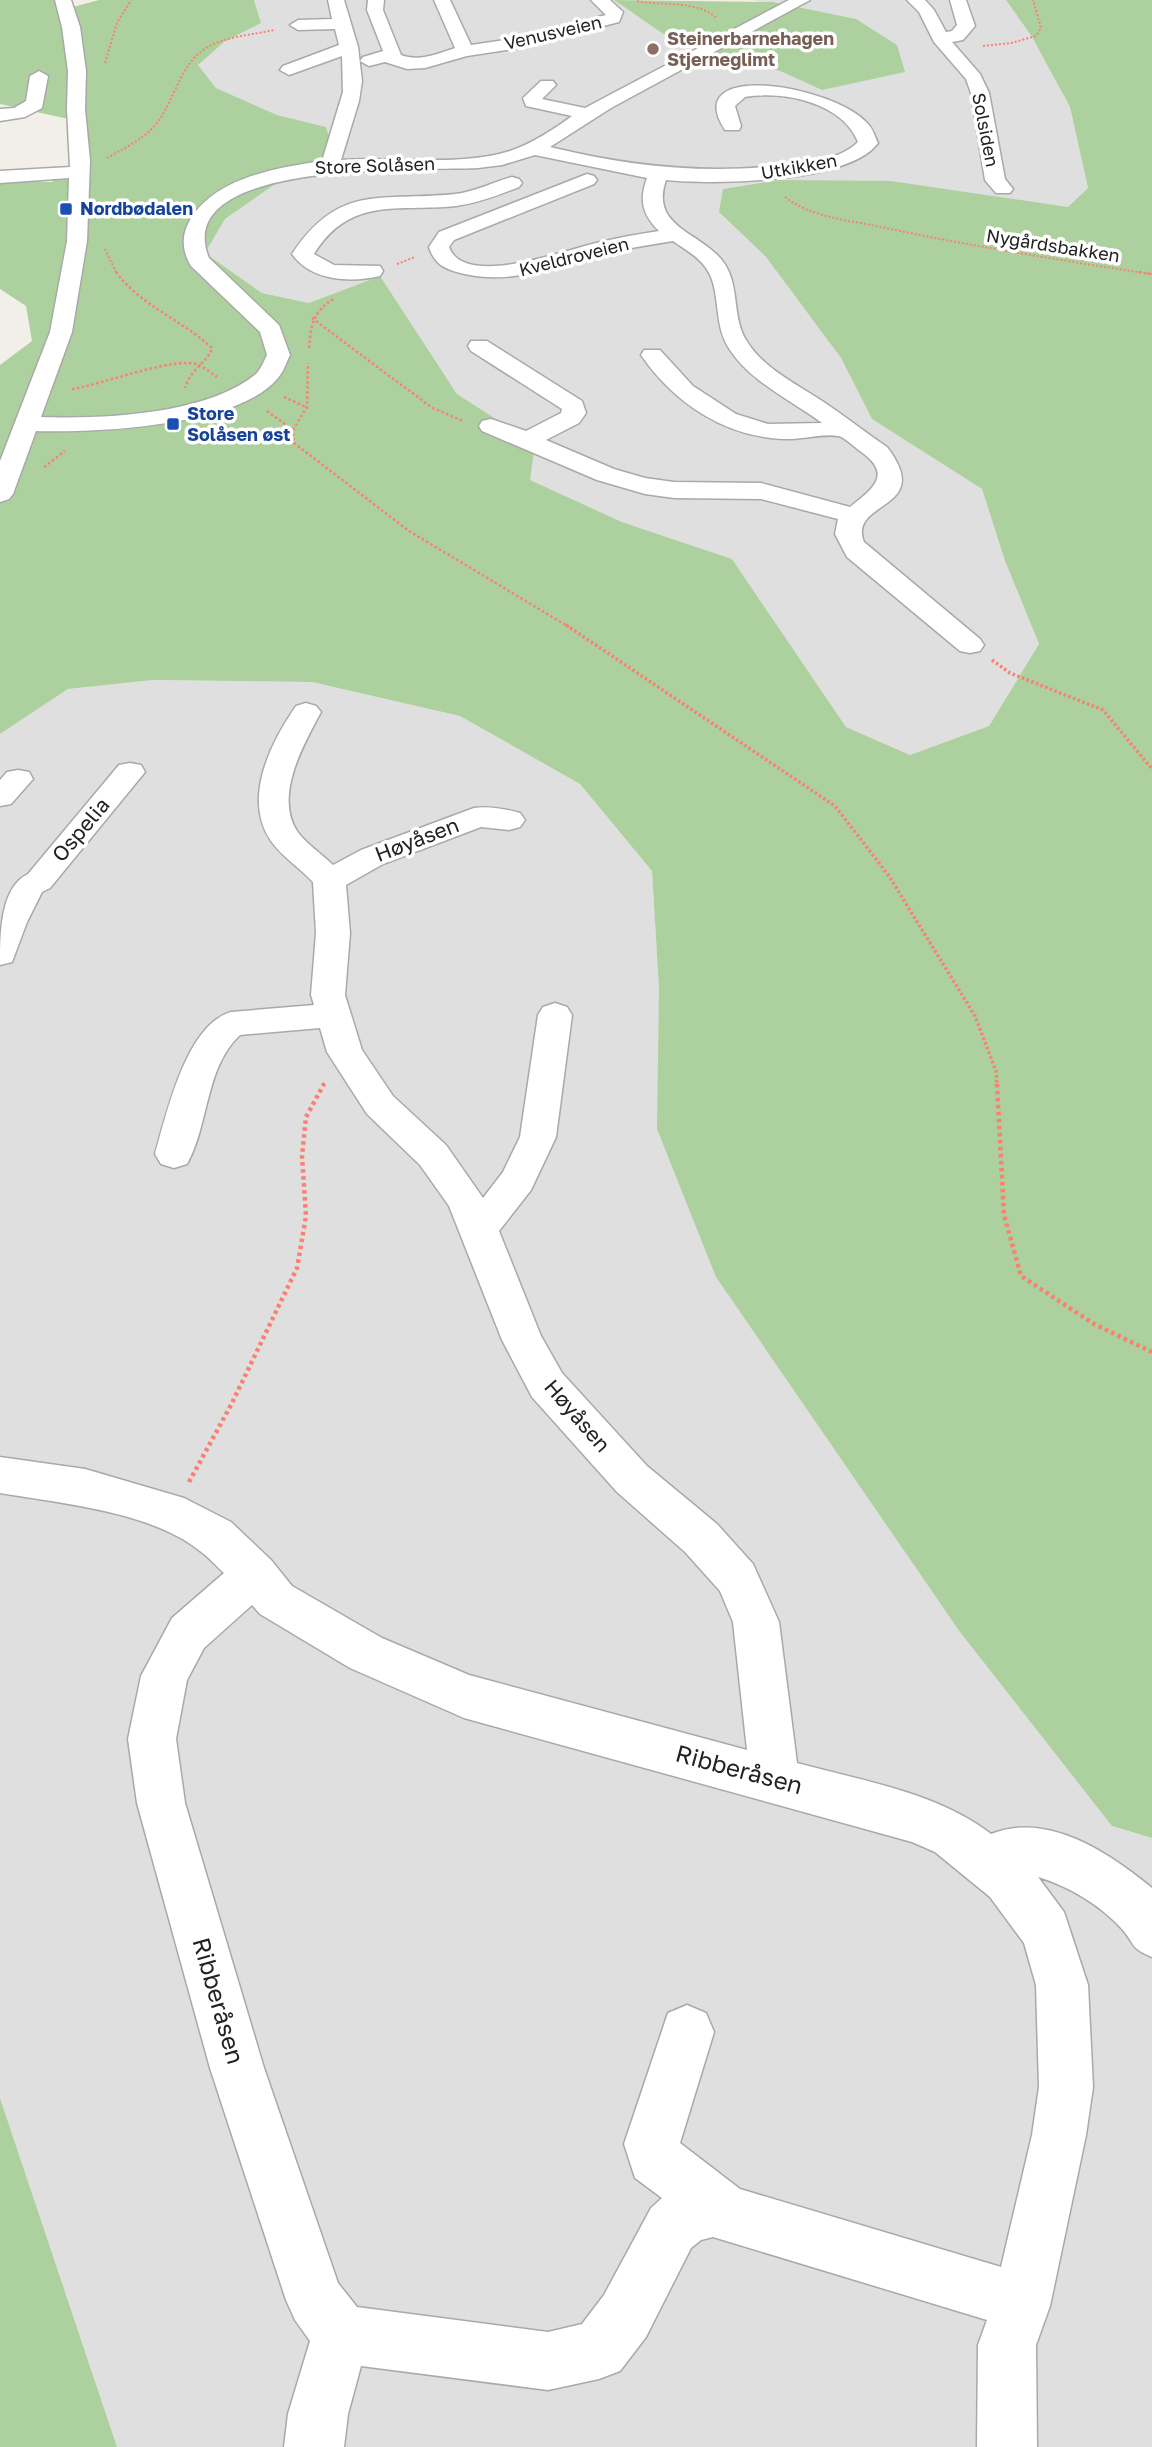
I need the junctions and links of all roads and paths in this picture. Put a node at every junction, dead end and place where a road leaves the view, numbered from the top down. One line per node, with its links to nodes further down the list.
1 (63, 0): 31 (street)
2 (131, 0): 19 (path)
3 (336, 0): 13 (street)
4 (376, 0): 18 (street)
5 (442, 0): 16 (street)
6 (599, 0): 16 (street, Venusveien)
7 (633, 0): 12 (path)
8 (802, 0): 23 (street, Store Solåsen)
9 (915, 0): 15 (street, Solsiden)
10 (958, 0): 15 (street)
11 (1033, 0): 15 (path)
12 (718, 23)
13 (341, 24): 14 (street); 17 (street)
14 (298, 25): 27 (path)
15 (944, 42): 35 (street, Solsiden)
16 (465, 51): 18 (street, Venusveien)
17 (349, 55): 18 (street, Venusveien); 20 (street, Venusveien); 29 (street)
18 (389, 57)
19 (105, 65)
20 (289, 69)
21 (39, 76): 24 (street)
22 (547, 85): 23 (street)
23 (587, 114): 26 (street, Store Solåsen)
24 (0, 115)
25 (732, 126): 30 (street, Utkikken)
26 (534, 149): 28 (street, Utkikken); 29 (street, Store Solåsen)
27 (104, 150)
28 (576, 160): 32 (street, Utkikken); 39 (street)
29 (331, 165): 49 (street, Store Solåsen)
30 (783, 171): 32 (street, Utkikken); 40 (path, Nygårdsbakken)
31 (78, 172): 33 (street); 48 (street)
32 (657, 174): 36 (street)
33 (0, 177)
34 (587, 180): 38 (street)
35 (1003, 189)
36 (676, 234): 38 (street, Kveldroveien); 51 (street)
37 (105, 249): 44 (path)
38 (440, 251): 39 (path)
39 (365, 273): 41 (path)
40 (1152, 274)
41 (312, 318): 50 (path); 52 (path)
42 (479, 346): 53 (street)
43 (653, 355): 51 (street)
44 (197, 364): 45 (path); 46 (path)
45 (218, 378)
46 (68, 389)
47 (261, 405): 52 (path)
48 (27, 424): 49 (street, Store Solåsen); 54 (street)
49 (91, 425): 54 (path)
50 (491, 426): 53 (street)
51 (841, 428): 55 (street)
52 (293, 430): 69 (path)
53 (528, 440): 55 (street)
54 (3, 487)
55 (854, 516): 56 (street)
56 (970, 645): 58 (path)
57 (306, 712): 61 (street)
58 (1152, 769)
59 (130, 772): 62 (street, Ospelia)
60 (509, 820): 61 (street, Høyåsen)
61 (329, 881): 64 (street, Høyåsen)
62 (15, 882): 63 (street, Ospelia)
63 (0, 954)
64 (332, 1015): 66 (street, Høyåsen); 67 (street)
65 (555, 1015): 68 (street)
66 (345, 1052): 68 (street, Høyåsen); 71 (path)
67 (174, 1154)
68 (477, 1223): 73 (street, Høyåsen)
69 (1152, 1352)
70 (0, 1475): 71 (street, Ribberåsen)
71 (169, 1511): 72 (street, Ribberåsen)
72 (255, 1574): 73 (street, Ribberåsen); 79 (street, Ribberåsen)
73 (769, 1778): 74 (street, Ribberåsen)
74 (995, 1869): 75 (street); 78 (street, Ribberåsen)
75 (1152, 1931)
76 (687, 2032): 77 (street)
77 (722, 2210): 78 (street); 79 (street)
78 (1021, 2306): 81 (street, Ribberåsen)
79 (341, 2334): 80 (street)
80 (314, 2447)
81 (1007, 2447)

